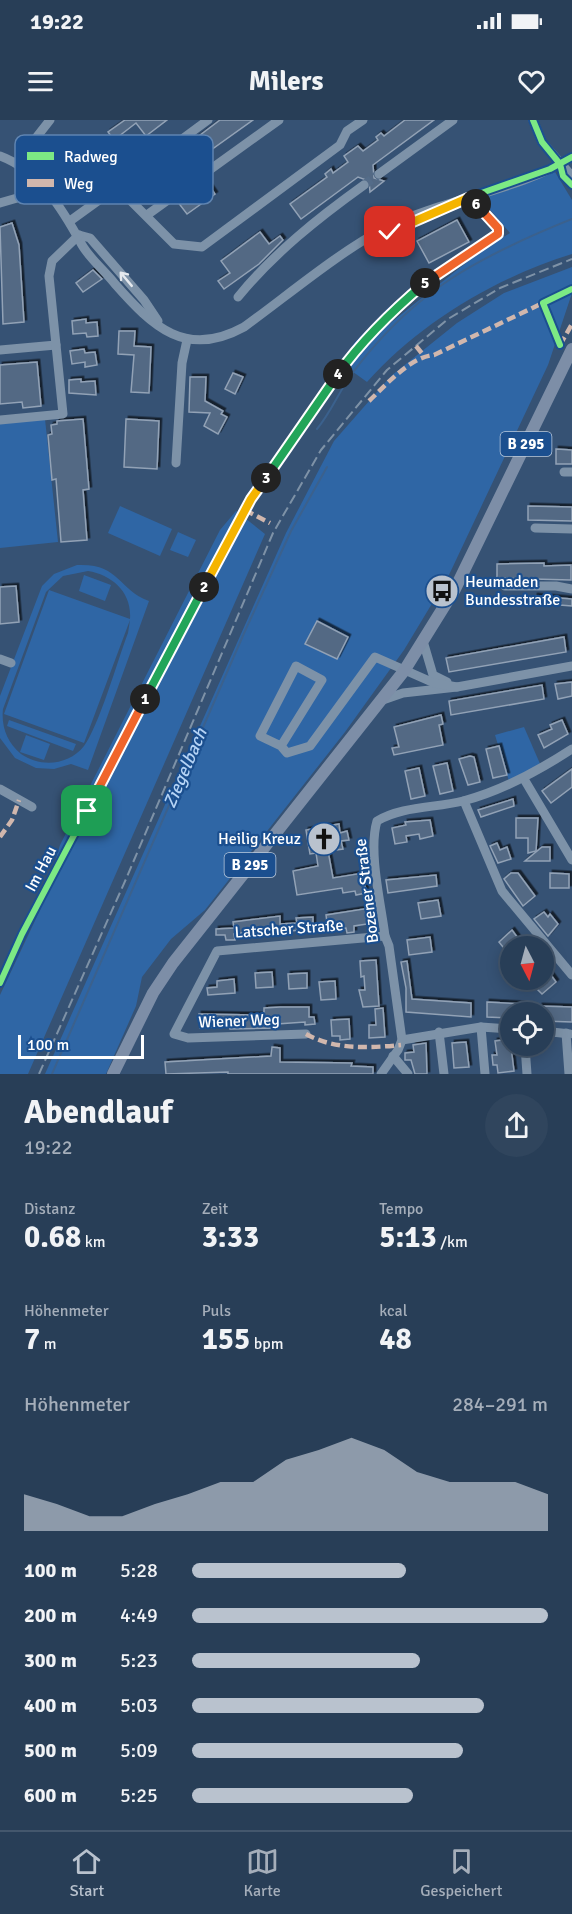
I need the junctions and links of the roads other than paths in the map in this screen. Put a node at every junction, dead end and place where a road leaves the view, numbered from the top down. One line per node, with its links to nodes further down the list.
1 (50, 120): 7 (street)
2 (208, 120): 8 (street)
3 (279, 120): 13 (street)
4 (363, 120): 23 (street)
5 (453, 120): 14 (street)
6 (533, 120): 12 (street)
7 (38, 135)
8 (188, 135)
9 (0, 156): 11 (street)
10 (572, 157): 12 (street)
11 (15, 161)
12 (560, 165): 15 (street); 27 (street)
13 (213, 168)
14 (379, 174)
15 (572, 176)
16 (364, 185): 26 (street)
17 (15, 199): 18 (street)
18 (0, 203)
19 (56, 204): 24 (street)
20 (94, 204): 24 (street)
21 (135, 204): 23 (street)
22 (162, 204): 23 (street)
23 (147, 215)
24 (70, 221): 25 (street)
25 (79, 235): 27 (street); 28 (street)
26 (238, 297)
27 (187, 340): 32 (street)
28 (56, 345): 30 (street); 31 (street)
29 (572, 349): 37 (main road, B 295)
30 (0, 350)
31 (0, 420)
32 (176, 463)
33 (535, 528): 34 (street)
34 (572, 529)
35 (505, 586): 36 (street)
36 (572, 589)
37 (423, 641): 41 (main road, B 295); 42 (street)
38 (0, 658): 39 (street)
39 (11, 663)
40 (572, 666): 42 (street)
41 (404, 671): 42 (street); 43 (street); 44 (main road, B 295); 45 (street)
42 (457, 687): 43 (street)
43 (431, 690): 44 (street)
44 (380, 701): 64 (main road, B 295)
45 (281, 746): 45 (street)
46 (572, 749): 47 (street, Bozener Straße)
47 (524, 779): 49 (street, Bozener Straße); 51 (street)
48 (0, 789): 50 (street)
49 (464, 801): 52 (street, Bozener Straße); 53 (street)
50 (32, 807)
51 (572, 860)
52 (385, 936): 58 (street, Latscher Straße); 61 (street, Bozener Straße)
53 (572, 975)
54 (481, 1028): 55 (street); 56 (street); 68 (street)
55 (500, 1029)
56 (439, 1032): 61 (street); 67 (street)
57 (554, 1032): 60 (street)
58 (174, 1034): 59 (street, Wiener Weg)
59 (306, 1034)
60 (569, 1034): 70 (street)
61 (402, 1040): 62 (street)
62 (393, 1056): 65 (street); 66 (street)
63 (526, 1056): 69 (street)
64 (113, 1074)
65 (381, 1074)
66 (408, 1074)
67 (444, 1074)
68 (485, 1074)
69 (527, 1074)
70 (569, 1074)

